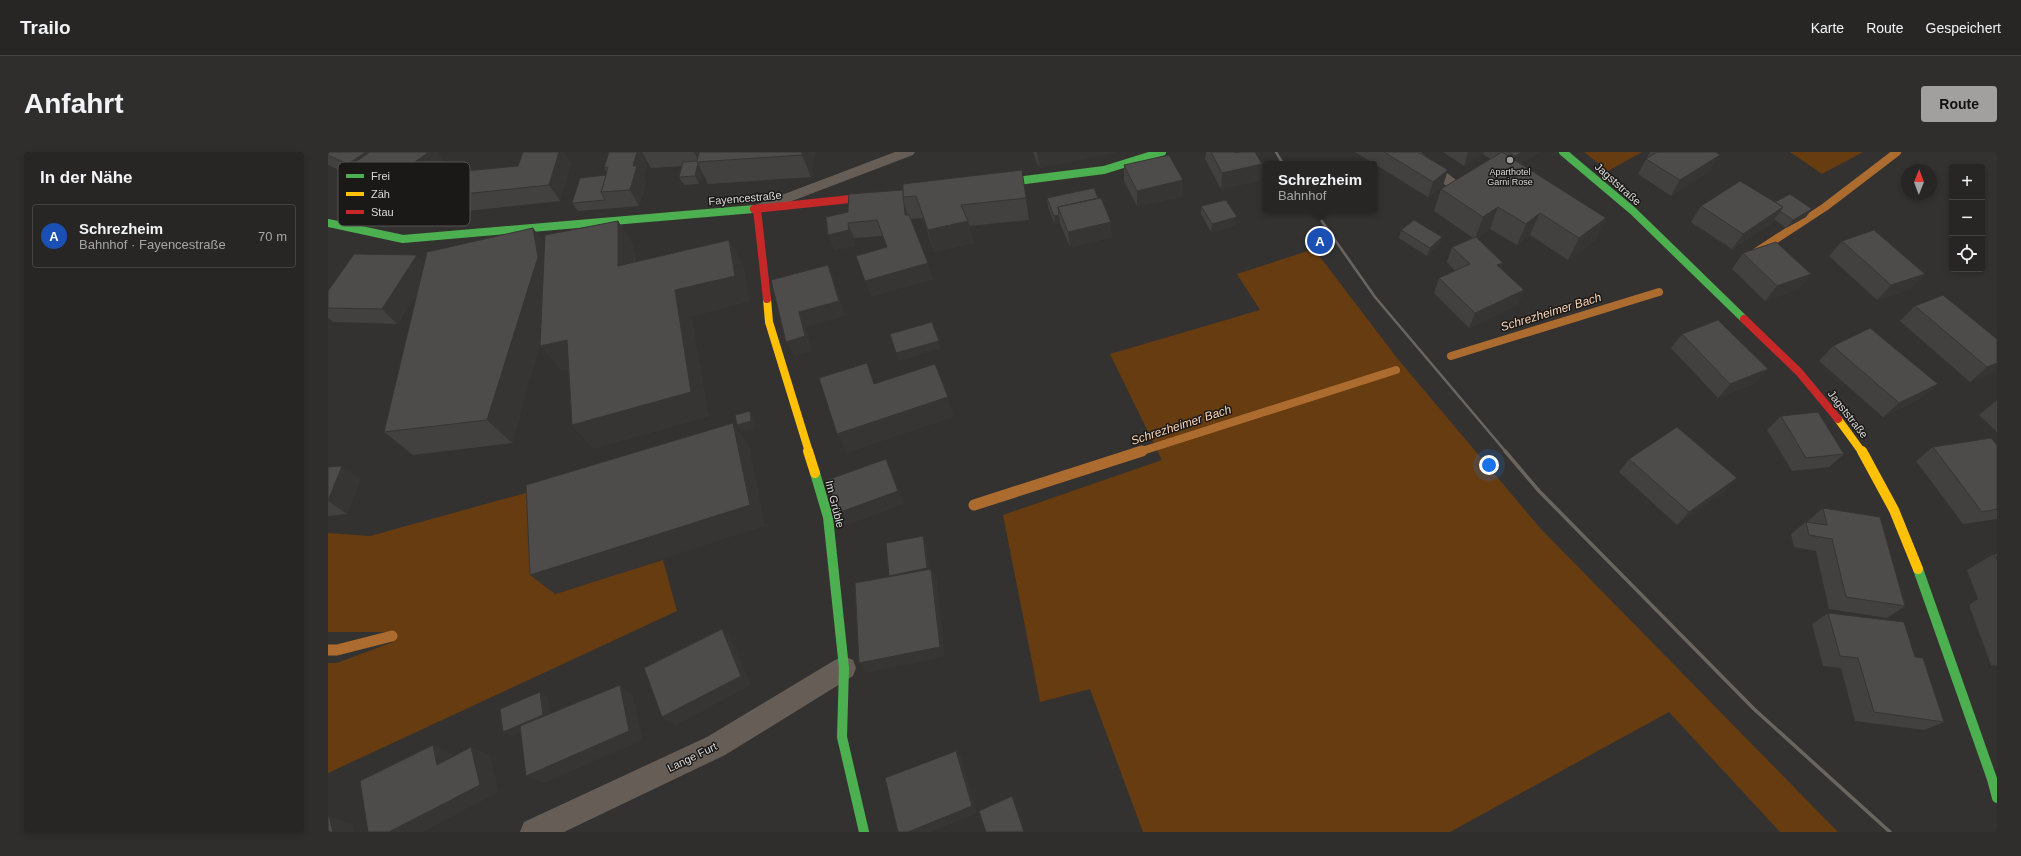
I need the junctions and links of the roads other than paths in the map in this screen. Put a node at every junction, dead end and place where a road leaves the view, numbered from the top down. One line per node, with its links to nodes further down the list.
1 (908, 152): 8 (lane)
2 (1162, 152): 5 (street)
3 (1412, 152): 6 (lane)
4 (1563, 152): 13 (street, Jagststraße)
5 (987, 184)
6 (1455, 186)
7 (892, 194): 8 (street, Fayencestraße)
8 (758, 209): 11 (street, Fayencestraße); 12 (street, Im Grüble)
9 (328, 223): 10 (street, Fayencestraße)
10 (338, 225)
11 (342, 226)
12 (844, 668): 14 (street, Lange Furt); 15 (street, Im Grüble)
13 (1995, 785)
14 (534, 832)
15 (864, 832)

